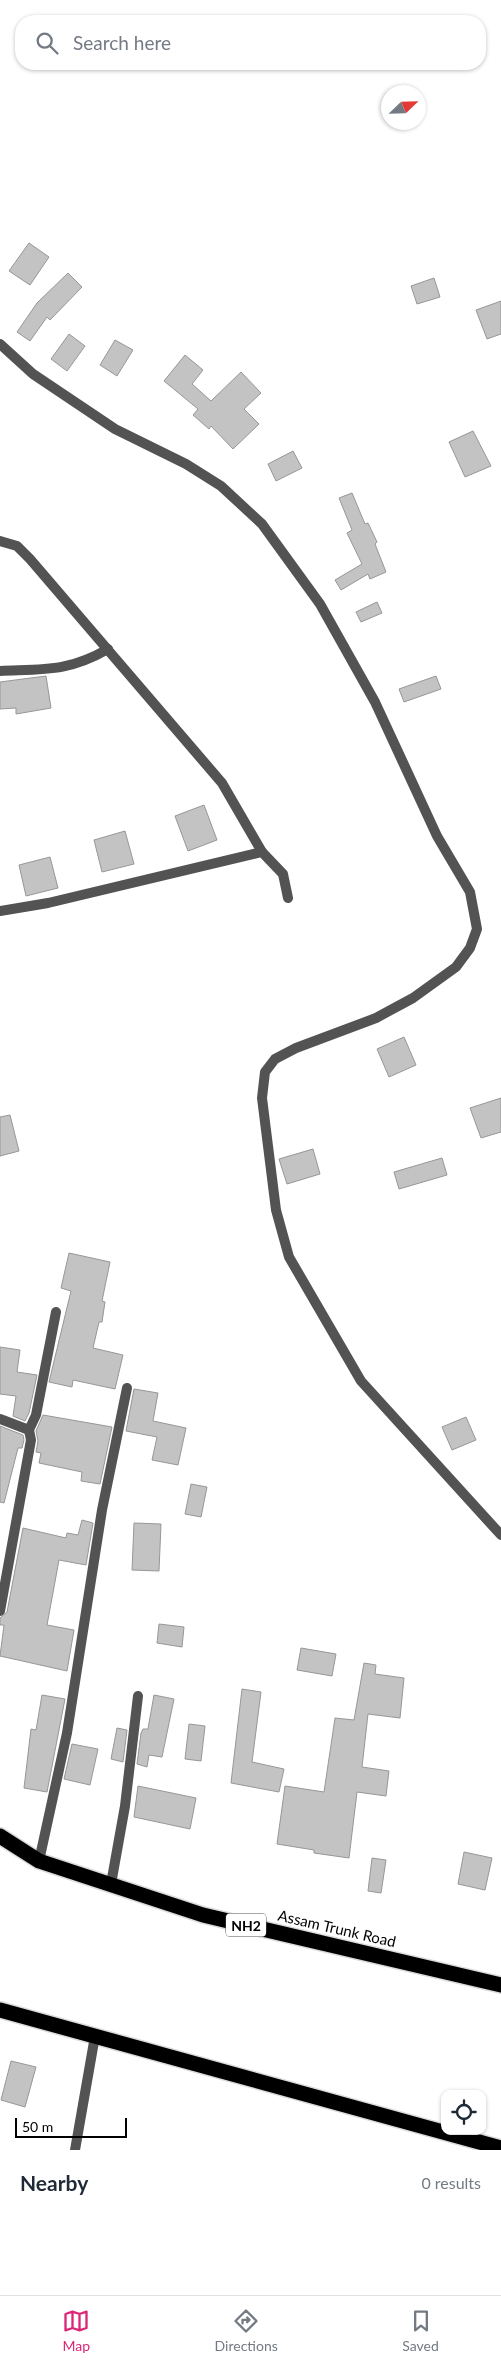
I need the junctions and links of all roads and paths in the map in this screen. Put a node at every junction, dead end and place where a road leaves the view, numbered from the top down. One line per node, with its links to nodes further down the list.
1 (0, 344): 12 (street)
2 (0, 541): 3 (street)
3 (108, 649): 4 (street); 5 (street)
4 (0, 672)
5 (262, 852): 6 (street); 7 (street)
6 (288, 898)
7 (0, 911)
8 (56, 1312): 11 (street)
9 (127, 1388): 16 (street)
10 (0, 1419): 11 (street)
11 (29, 1430): 13 (street)
12 (501, 1535)
13 (0, 1610)
14 (138, 1696): 17 (street)
15 (0, 1836): 16 (highway, Assam Trunk Road / NH2)
16 (39, 1860): 17 (highway, Assam Trunk Road / NH2)
17 (111, 1884): 18 (highway, Assam Trunk Road / NH2)
18 (501, 1984)
19 (0, 2010): 20 (highway)
20 (95, 2036): 21 (highway); 22 (street)
21 (501, 2148)
22 (75, 2150)

